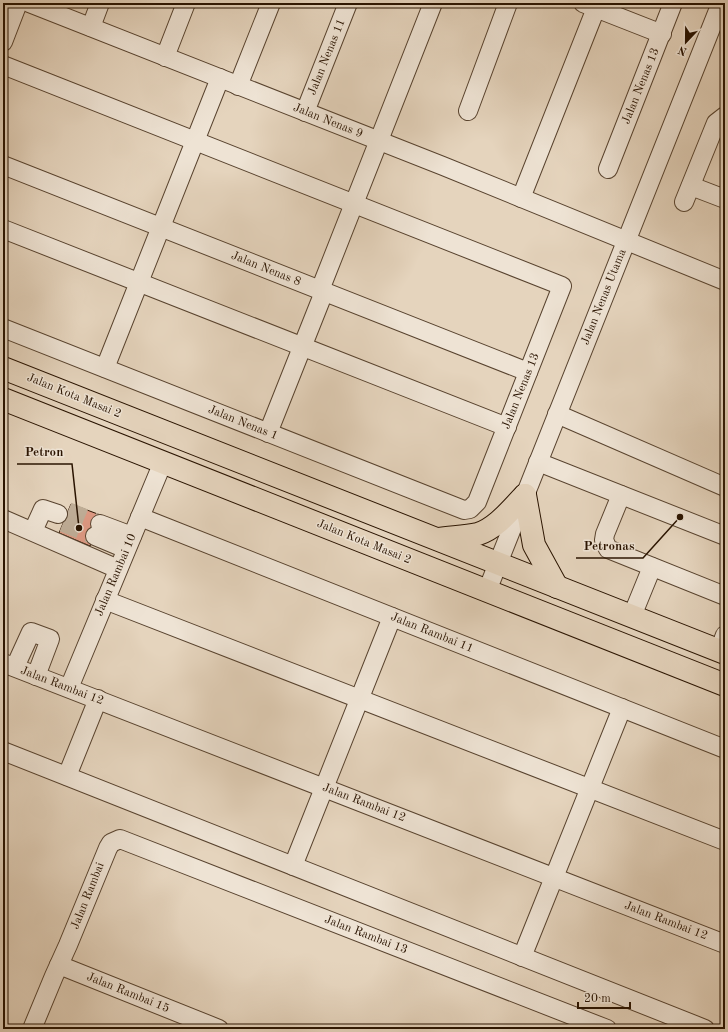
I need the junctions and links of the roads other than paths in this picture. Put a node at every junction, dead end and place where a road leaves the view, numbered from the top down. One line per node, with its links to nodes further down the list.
1 (18, 3): 14 (street)
2 (29, 3): 12 (street, Jalan Nenas 9)
3 (100, 3): 12 (street)
4 (186, 3): 15 (street)
5 (271, 3): 18 (street)
6 (348, 3): 20 (street, Jalan Nenas 11)
7 (433, 3): 23 (street)
8 (508, 3): 19 (street)
9 (673, 3): 13 (street, Jalan Nenas 13)
10 (721, 3): 31 (street, Jalan Nenas Utama)
11 (592, 5): 13 (street); 26 (street)
12 (91, 27): 15 (street, Jalan Nenas 9)
13 (662, 34): 25 (street, Jalan Nenas 13)
14 (3, 42)
15 (165, 57): 17 (street, Jalan Nenas 9)
16 (3, 65): 22 (street)
17 (220, 78): 18 (street, Jalan Nenas 9); 22 (street)
18 (238, 86): 20 (street, Jalan Nenas 9)
19 (468, 111)
20 (305, 112): 23 (street, Jalan Nenas 9)
21 (725, 116): 27 (street)
22 (195, 141): 28 (street); 29 (street)
23 (379, 141): 26 (street, Jalan Nenas 9); 28 (street)
24 (3, 165): 29 (street, Jalan Nenas 8)
25 (608, 169)
26 (521, 198): 31 (street, Jalan Nenas 9)
27 (725, 199)
28 (354, 204): 34 (street); 39 (street, Jalan Nenas 13)
29 (161, 227): 33 (street); 34 (street, Jalan Nenas 8)
30 (3, 229): 33 (street)
31 (626, 241): 32 (street, Jalan Nenas 9); 41 (street, Jalan Nenas Utama)
32 (725, 280)
33 (139, 282): 36 (street); 38 (street)
34 (322, 291): 36 (street); 39 (street, Jalan Nenas 8)
35 (3, 328): 38 (street, Jalan Nenas 1)
36 (302, 347): 42 (street); 43 (street)
37 (3, 368): 56 (main road, Jalan Kota Masai 2)
38 (104, 368): 43 (street, Jalan Nenas 1)
39 (528, 372): 42 (street, Jalan Nenas 13)
40 (3, 399): 44 (main road, Jalan Kota Masai 2)
41 (557, 414): 45 (street, Jalan Nenas Utama); 46 (street)
42 (506, 427): 49 (street, Jalan Nenas 13)
43 (268, 433): 49 (street, Jalan Nenas 1)
44 (163, 462): 51 (street, Jalan Rambai 10); 62 (main road, Jalan Kota Masai 2)
45 (538, 462): 47 (street, Jalan Nenas Utama); 48 (street)
46 (725, 487)
47 (525, 495): 56 (main road); 58 (street, Jalan Nenas Utama); 61 (main road)
48 (621, 495): 55 (street); 59 (street)
49 (479, 497)
50 (63, 516): 54 (street)
51 (140, 517): 57 (street, Jalan Rambai 10); 66 (street, Jalan Rambai 11)
52 (3, 520): 54 (street)
53 (97, 530): 57 (street)
54 (33, 532): 60 (street)
55 (725, 536)
56 (436, 539): 58 (main road, Jalan Kota Masai 2)
57 (129, 543): 60 (street, Jalan Rambai 10)
58 (498, 564): 61 (main road, Jalan Kota Masai 2); 62 (street, Jalan Nenas Utama)
59 (652, 567): 63 (street); 65 (street)
60 (118, 569): 64 (street, Jalan Rambai 10)
61 (557, 587): 65 (main road, Jalan Kota Masai 2)
62 (487, 591): 70 (main road, Jalan Kota Masai 2)
63 (725, 596)
64 (105, 600): 71 (street, Jalan Rambai 10); 73 (street)
65 (632, 616): 67 (main road, Jalan Kota Masai 2)
66 (392, 617): 73 (street); 74 (street, Jalan Rambai 11)
67 (723, 646)
68 (9, 665): 69 (street, Jalan Rambai 12); 69 (street)
69 (36, 676): 71 (street, Jalan Rambai 12)
70 (725, 685)
71 (68, 688): 72 (street, Jalan Rambai 12)
72 (98, 699): 77 (street); 78 (street, Jalan Rambai 12)
73 (360, 699): 78 (street); 79 (street)
74 (622, 708): 75 (street, Jalan Rambai 11); 79 (street)
75 (725, 749)
76 (3, 751): 77 (street)
77 (66, 776): 82 (street)
78 (325, 788): 82 (street); 83 (street, Jalan Rambai 12)
79 (590, 789): 81 (street); 83 (street)
80 (126, 841): 86 (street, Jalan Rambai); 89 (street, Jalan Rambai 13)
81 (725, 841)
82 (293, 866): 85 (street)
83 (554, 877): 84 (street, Jalan Rambai 12); 85 (street)
84 (725, 944)
85 (522, 957): 90 (street)
86 (59, 965): 87 (street); 88 (street, Jalan Rambai 15)
87 (32, 1029)
88 (219, 1029)
89 (607, 1029)
90 (705, 1029)

